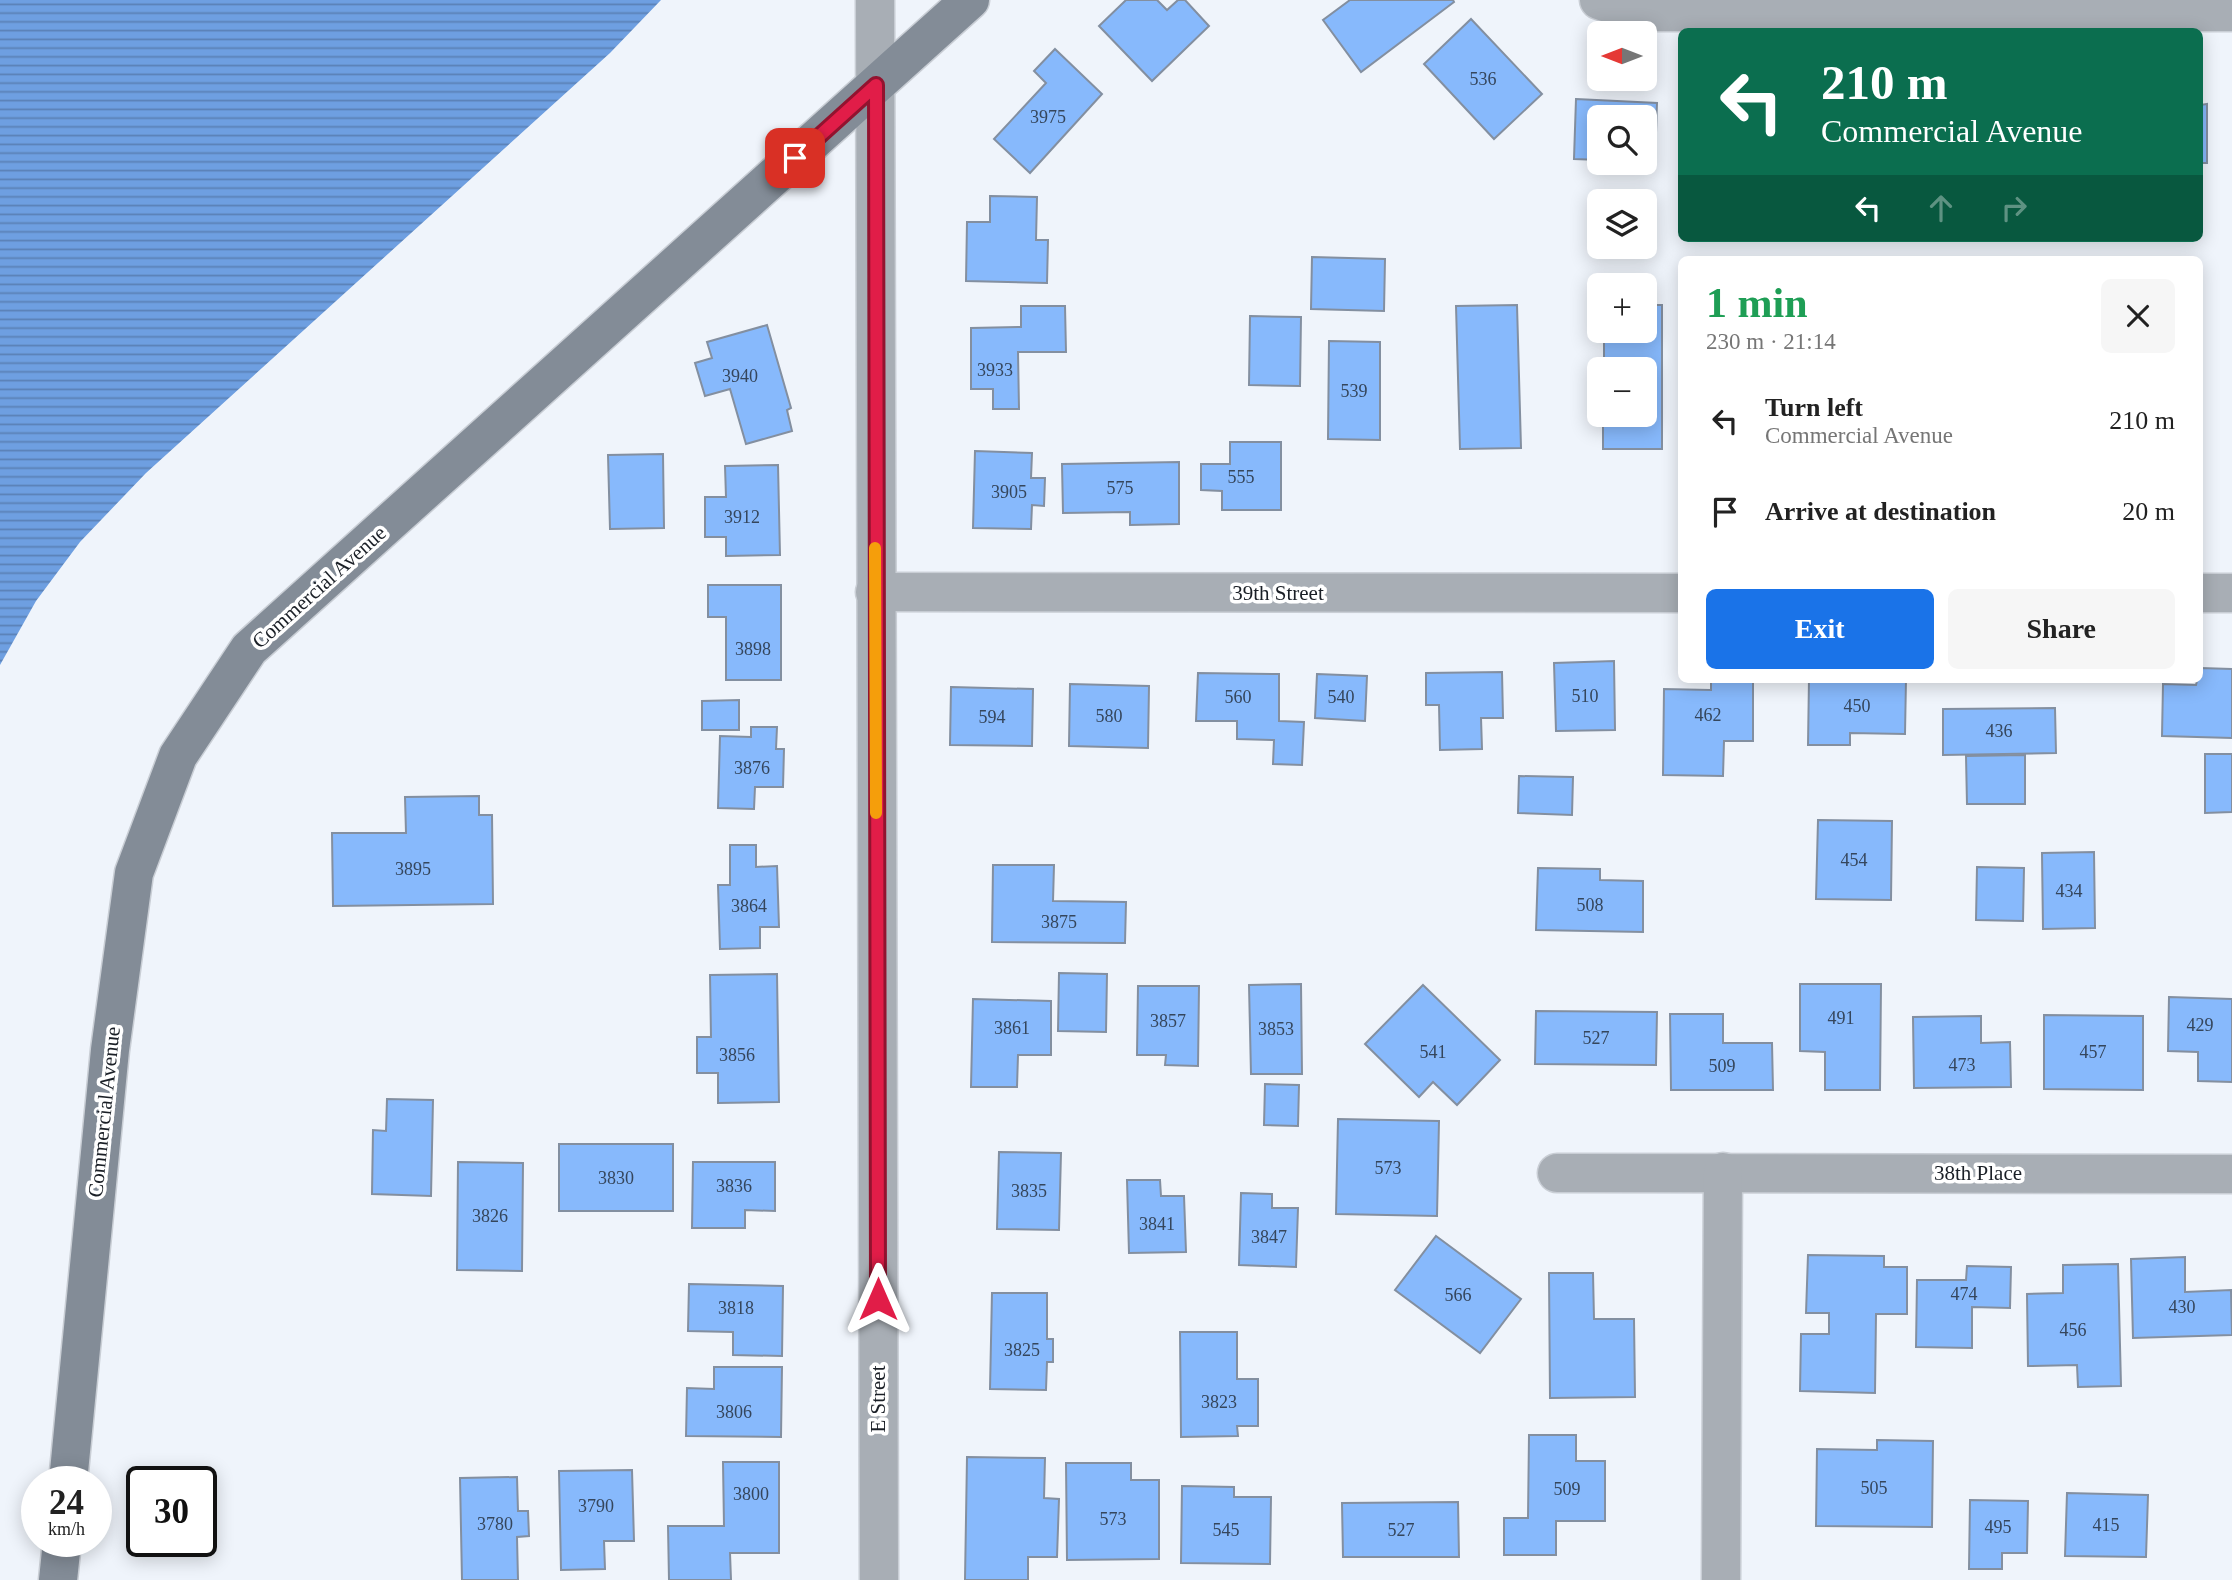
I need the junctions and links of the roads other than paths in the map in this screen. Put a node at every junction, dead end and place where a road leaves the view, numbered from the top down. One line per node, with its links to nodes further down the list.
1 (875, 0): 5 (street, E Street)
2 (970, 0): 5 (street, Commercial Avenue)
3 (1599, 0): 4 (street)
4 (2232, 12)
5 (876, 85): 6 (street, E Street); 13 (street, Commercial Avenue)
6 (875, 592): 7 (street, 39th Street); 16 (street, E Street)
7 (1678, 593)
8 (2203, 593): 9 (street)
9 (2232, 593)
10 (1723, 1172): 11 (street, 38th Place); 12 (street, 38th Place); 17 (street)
11 (1557, 1173)
12 (2232, 1174)
13 (70, 1466)
14 (60, 1557): 15 (street)
15 (58, 1580)
16 (879, 1580)
17 (1721, 1580)

